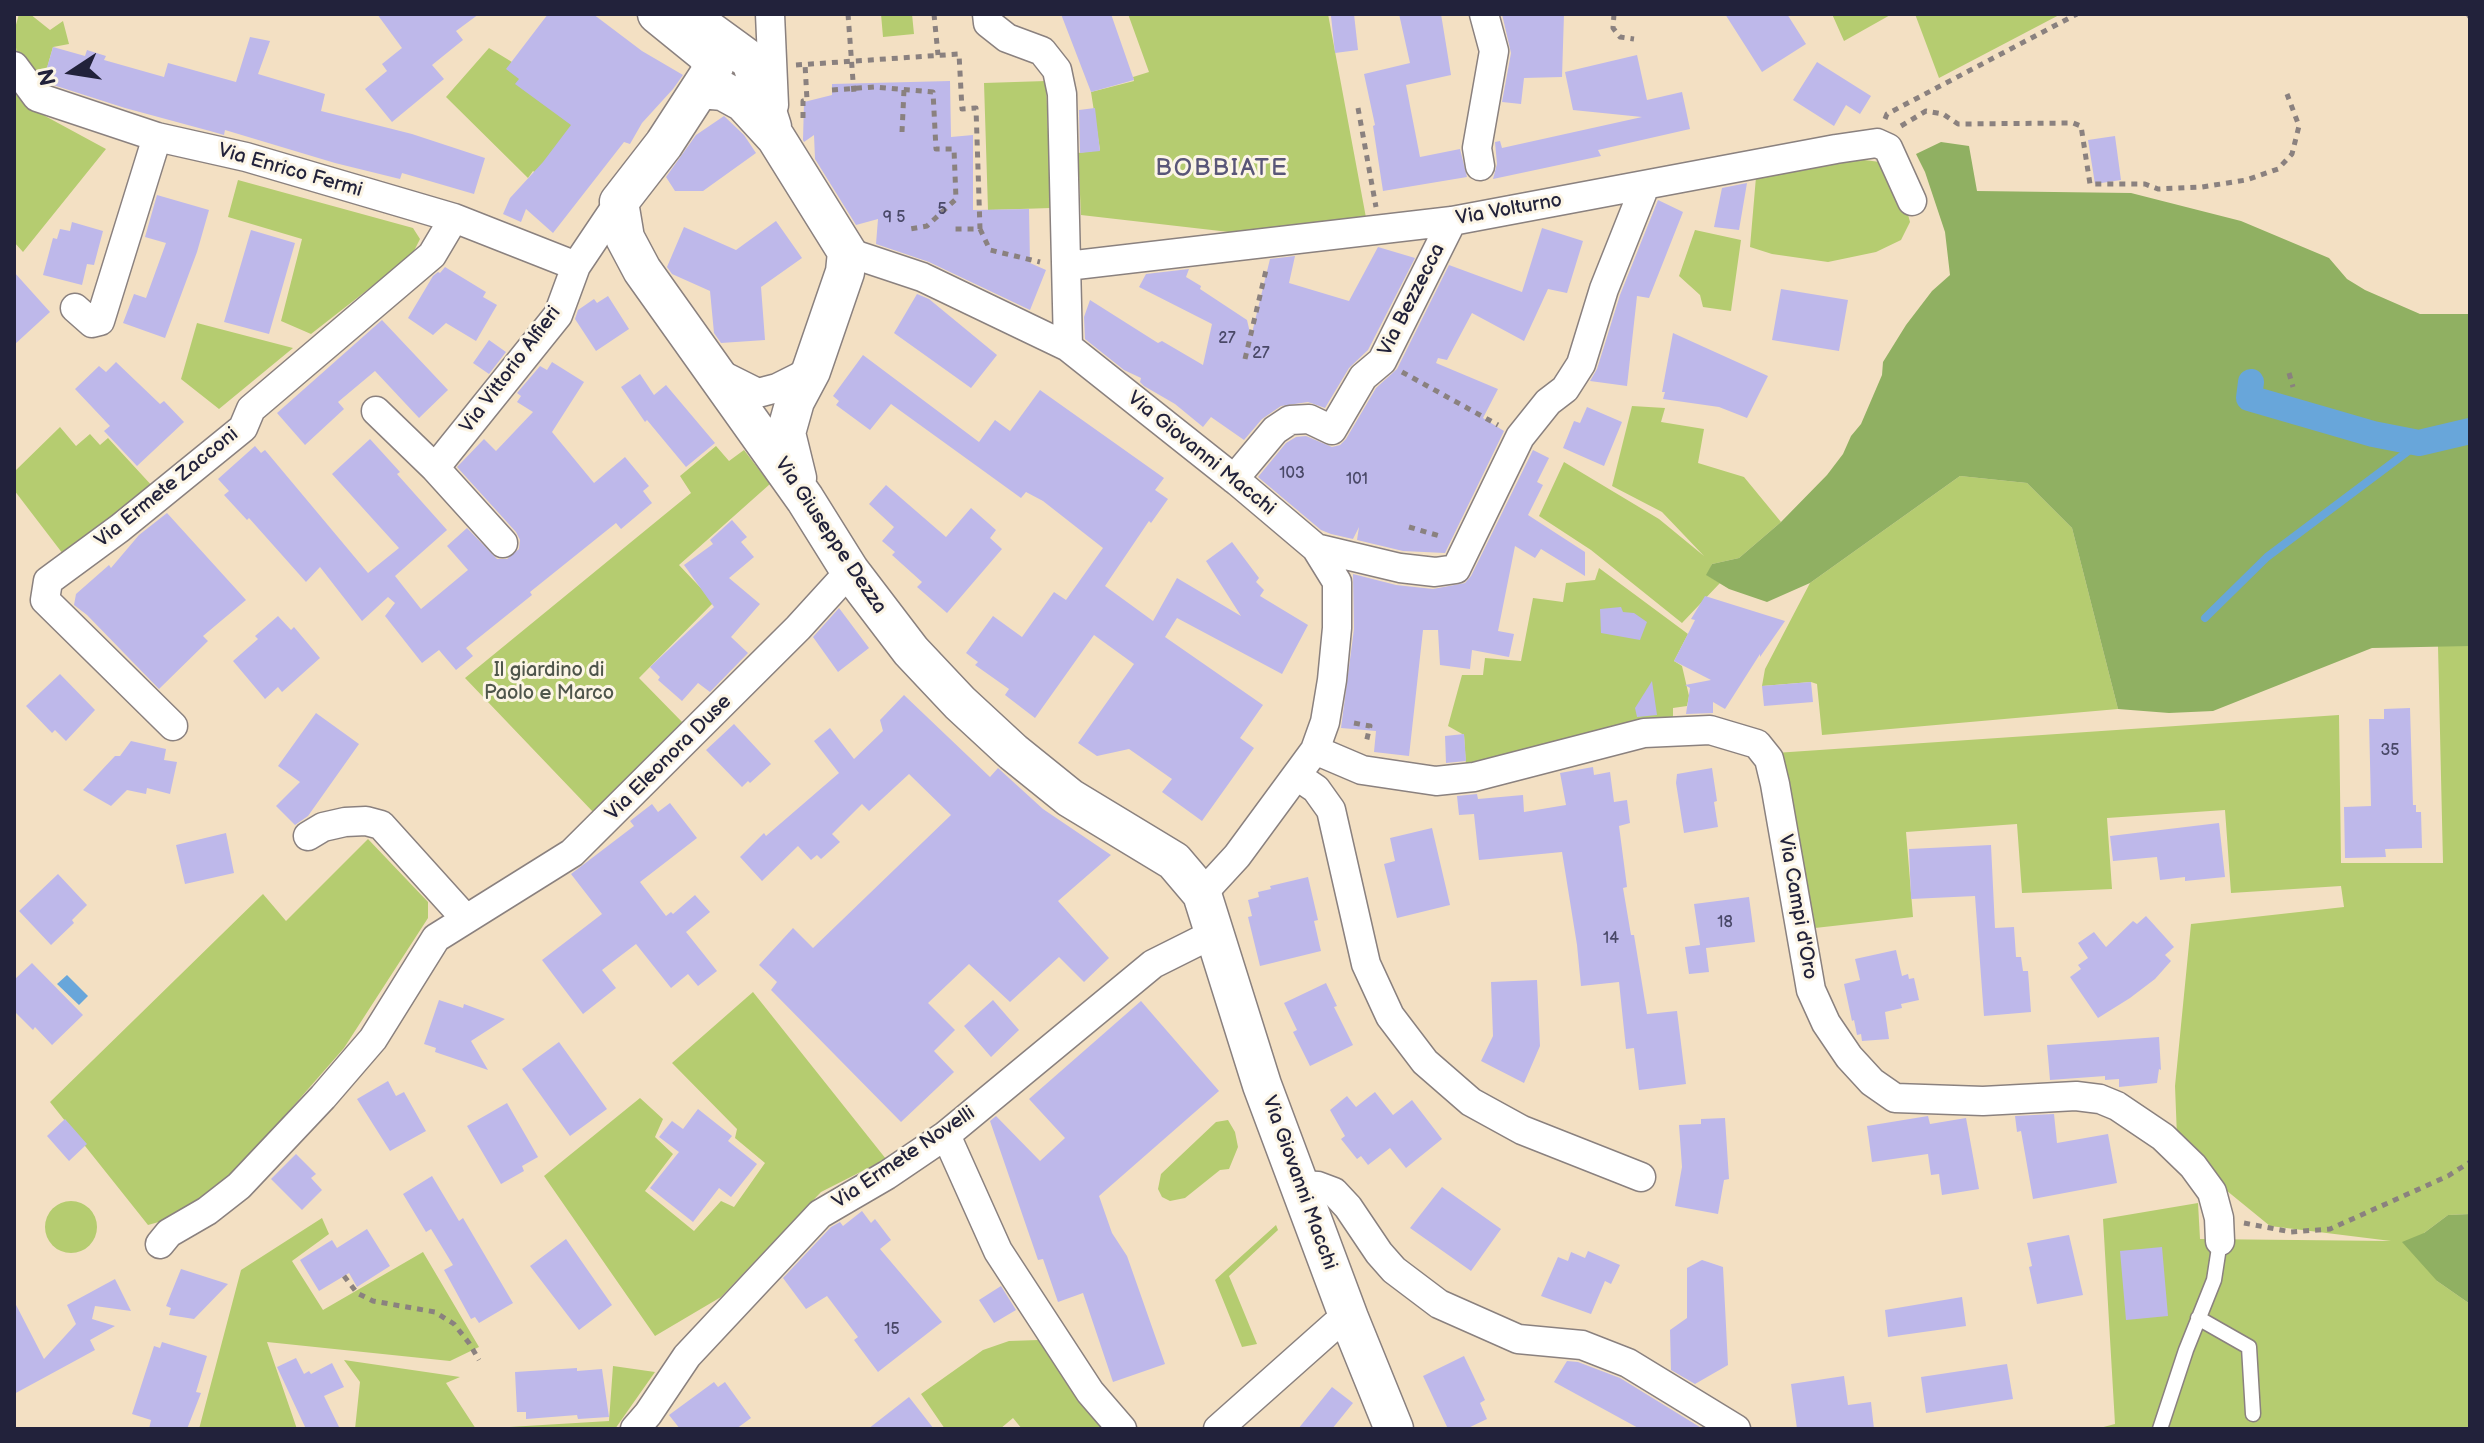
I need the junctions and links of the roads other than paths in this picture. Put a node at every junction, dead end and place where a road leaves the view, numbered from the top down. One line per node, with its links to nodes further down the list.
1 (657, 14): 7 (street)
2 (685, 14): 8 (street)
3 (770, 14): 8 (street)
4 (987, 14): 18 (street)
5 (1484, 14): 13 (street)
6 (14, 66): 9 (street, Via Enrico Fermi)
7 (707, 78): 8 (street); 12 (street)
8 (789, 134): 16 (street)
9 (157, 137): 14 (street, Via Enrico Fermi); 20 (street)
10 (1645, 186): 11 (street, Via Volturno); 13 (street, Via Volturno); 29 (street)
11 (1912, 201)
12 (619, 202): 17 (street, Via Giuseppe Dezza); 19 (street, Via Vittorio Alfieri)
13 (1489, 213): 15 (street, Via Volturno)
14 (454, 218): 19 (street, Via Enrico Fermi); 31 (street, Via Ermete Zacconi)
15 (1452, 221): 18 (street, Via Volturno); 26 (street, Via Bezzecca)
16 (847, 252): 21 (street, Via Giovanni Macchi); 22 (street)
17 (634, 254): 19 (street); 23 (street, Via Giuseppe Dezza)
18 (1054, 264): 21 (street)
19 (576, 266): 25 (street, Via Vittorio Alfieri)
20 (75, 308)
21 (1068, 347): 26 (street, Via Giovanni Macchi)
22 (811, 371): 23 (street); 27 (street)
23 (717, 373): 27 (street, Via Giuseppe Dezza)
24 (376, 411): 25 (street)
25 (435, 468): 28 (street)
26 (1234, 479): 29 (street, Via Giovanni Macchi)
27 (805, 499): 30 (street, Via Giuseppe Dezza)
28 (503, 543)
29 (1316, 548): 32 (street, Via Giovanni Macchi)
30 (850, 571): 37 (street, Via Giuseppe Dezza); 38 (street, Via Eleonora Duse)
31 (173, 726)
32 (1315, 750): 33 (street, Via Campi d'Oro); 34 (street, Via Giovanni Macchi)
33 (1347, 764): 35 (street); 43 (street, Via Campi d'Oro)
34 (1297, 776): 35 (street); 37 (street, Via Giovanni Macchi)
35 (1331, 810): 41 (street)
36 (308, 836): 38 (street)
37 (1202, 894): 39 (street, Via Giuseppe Dezza)
38 (465, 918): 44 (street, Via Eleonora Duse)
39 (1215, 933): 40 (street, Via Ermete Novelli); 42 (street, Via Giovanni Macchi)
40 (946, 1135): 48 (street, Via Ermete Novelli); 49 (street)
41 (1641, 1177)
42 (1300, 1185): 45 (street, Via Giovanni Macchi); 52 (street)
43 (2220, 1230): 46 (lane)
44 (160, 1244)
45 (1349, 1318): 50 (street); 51 (street, Via Giovanni Macchi)
46 (2198, 1318): 47 (lane); 53 (lane)
47 (2253, 1414)
48 (647, 1424)
49 (1122, 1429)
50 (1218, 1429)
51 (1394, 1429)
52 (1736, 1429)
53 (2160, 1429)

